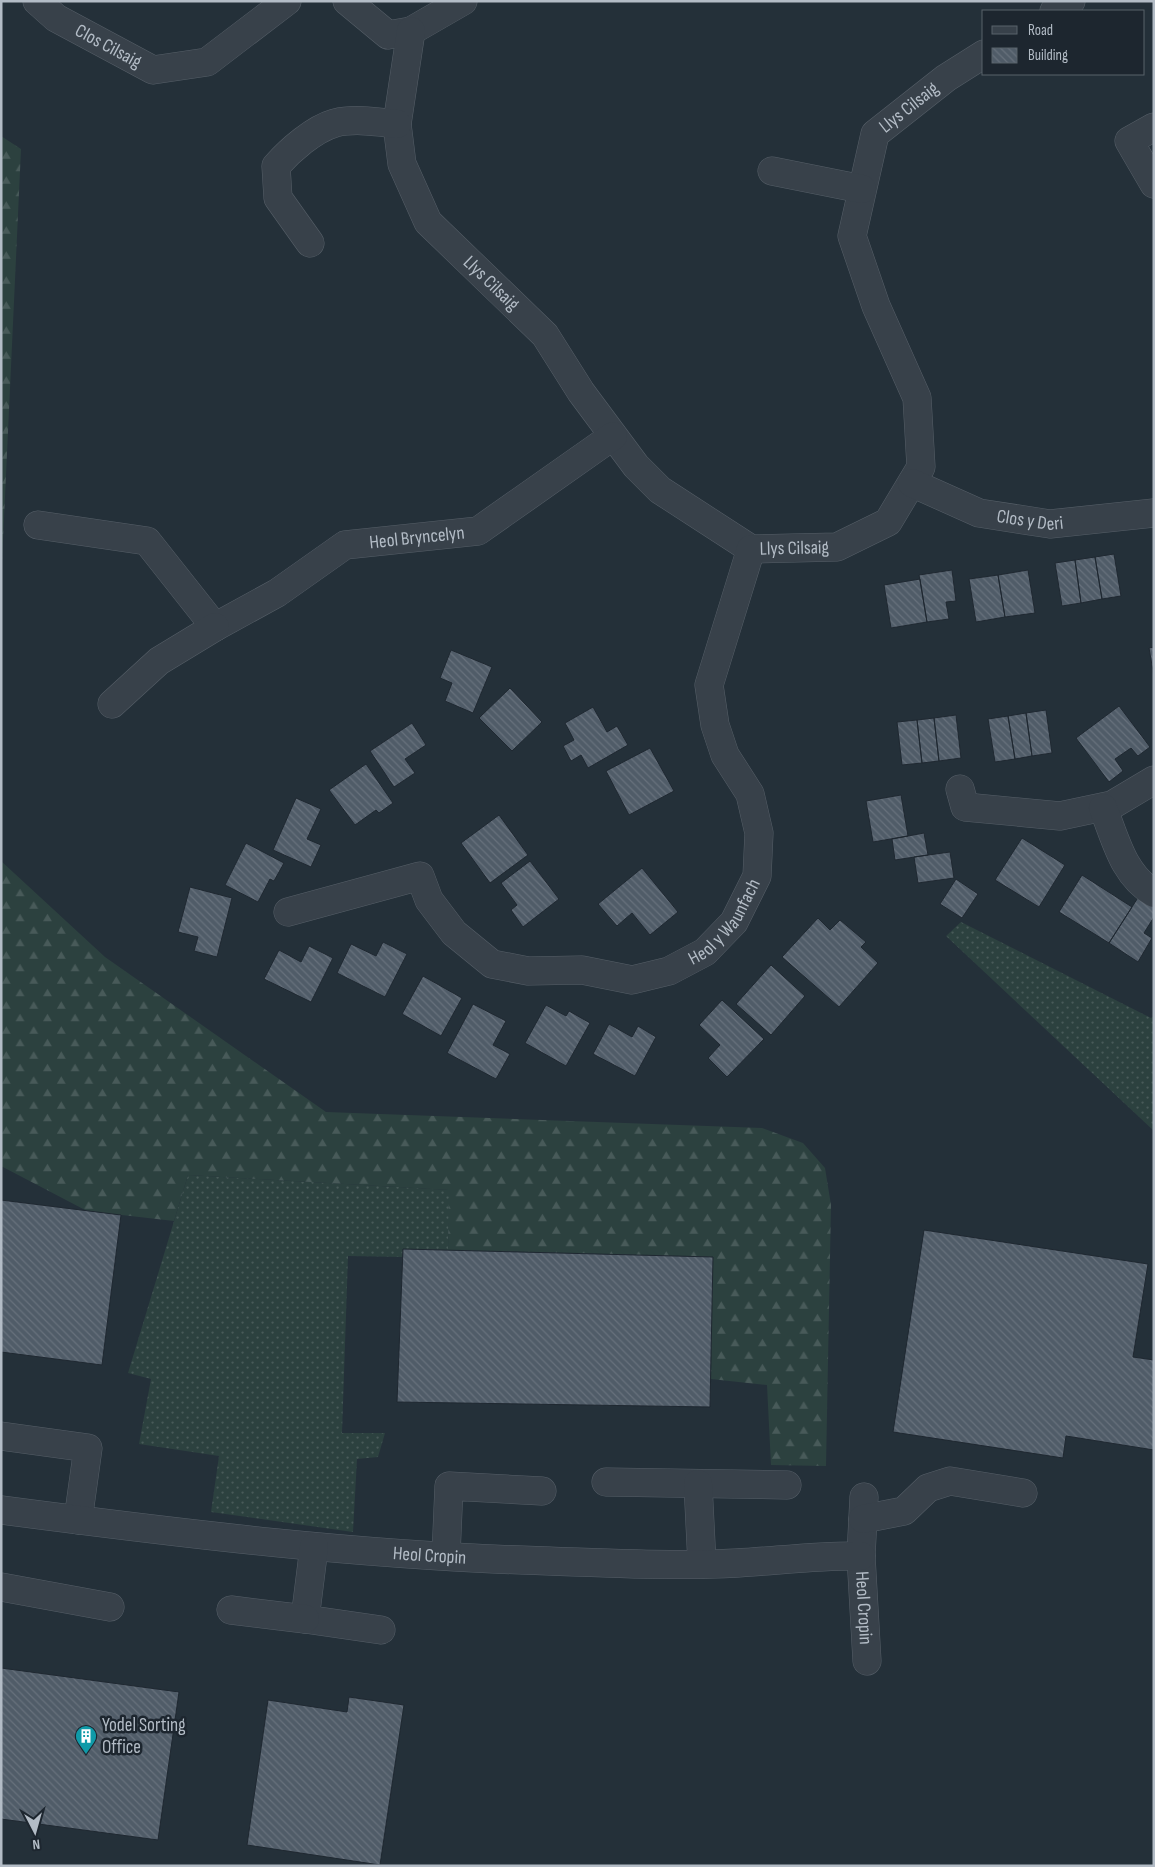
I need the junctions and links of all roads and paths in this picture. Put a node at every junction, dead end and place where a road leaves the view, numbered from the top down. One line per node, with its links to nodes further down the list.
1 (37, 1): 2 (street, Clos Cilsaig)
2 (287, 1)
3 (347, 1): 7 (street)
4 (463, 1): 7 (street)
5 (1071, 1): 6 (street)
6 (1056, 10)
7 (411, 31): 9 (street, Llys Cilsaig)
8 (982, 55): 13 (street, Llys Cilsaig)
9 (397, 124): 14 (street); 15 (street, Llys Cilsaig)
10 (1154, 127): 12 (street)
11 (772, 172): 13 (street)
12 (1154, 184)
13 (862, 189): 16 (street, Llys Cilsaig)
14 (310, 244)
15 (613, 436): 19 (street, Llys Cilsaig); 20 (street, Heol Bryncelyn)
16 (912, 482): 17 (street, Clos y Deri); 19 (street, Llys Cilsaig)
17 (1154, 513)
18 (38, 525): 20 (street)
19 (751, 549): 26 (street, Heol y Waunfach)
20 (215, 627): 21 (street, Heol Bryncelyn)
21 (112, 704)
22 (1154, 780): 24 (street)
23 (960, 789): 24 (street)
24 (1103, 808): 25 (street)
25 (1154, 893)
26 (288, 912)
27 (1, 1436): 34 (street)
28 (606, 1482): 29 (street)
29 (698, 1484): 30 (street); 38 (street)
30 (787, 1485)
31 (542, 1491): 36 (street)
32 (1023, 1493): 37 (street, Heol Cropin)
33 (1, 1510): 34 (street, Heol Cropin)
34 (78, 1520): 35 (street, Heol Cropin)
35 (314, 1547): 36 (street, Heol Cropin); 42 (street)
36 (446, 1556): 38 (street, Heol Cropin)
37 (861, 1556): 38 (street, Heol Cropin); 44 (street, Heol Cropin)
38 (702, 1564)
39 (1, 1586): 40 (street)
40 (110, 1607)
41 (231, 1610): 42 (street)
42 (305, 1619): 43 (street)
43 (381, 1630)
44 (867, 1661)

